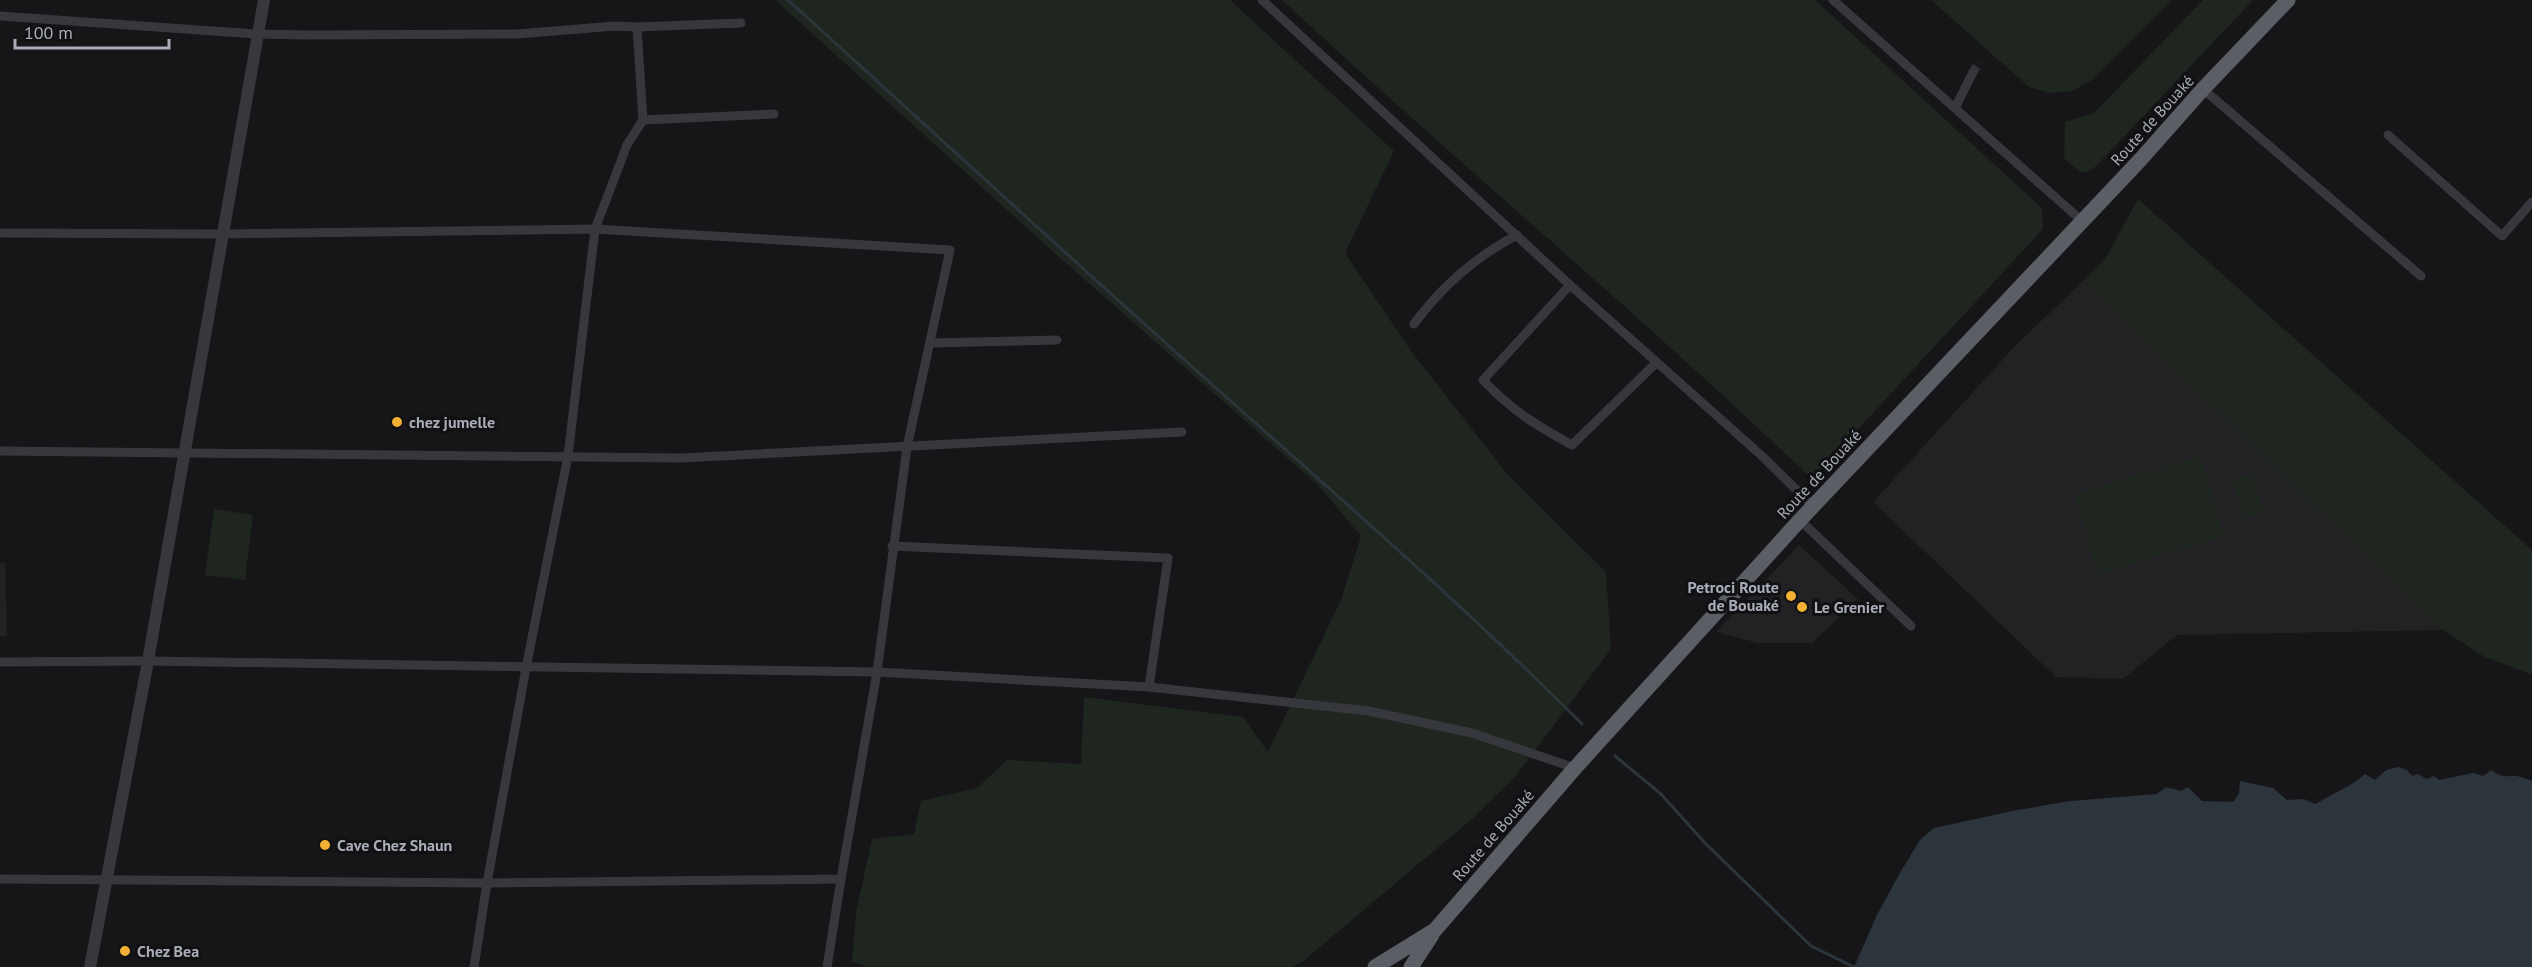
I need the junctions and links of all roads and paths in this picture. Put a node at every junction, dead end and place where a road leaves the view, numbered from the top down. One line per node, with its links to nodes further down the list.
1 (264, 0): 8 (street)
2 (1262, 0): 20 (street)
3 (1833, 0): 11 (street)
4 (2288, 0): 10 (highway, Route de Bouaké)
5 (0, 16): 8 (street)
6 (741, 23): 7 (street)
7 (637, 27): 8 (street); 13 (street)
8 (257, 34): 19 (street)
9 (1972, 74): 11 (street)
10 (2203, 89): 16 (highway, Route de Bouaké); 21 (street)
11 (1955, 108): 16 (street)
12 (774, 114): 13 (street)
13 (643, 120): 17 (street)
14 (2388, 135): 15 (street)
15 (2532, 202)
16 (2082, 221): 32 (highway, Route de Bouaké)
17 (595, 229): 19 (street); 25 (street); 31 (street)
18 (0, 233): 19 (street)
19 (222, 234): 30 (street)
20 (1517, 235): 22 (street); 23 (street)
21 (2421, 276)
22 (1570, 285): 26 (street); 26 (street)
23 (1414, 324)
24 (1057, 340): 25 (street)
25 (930, 343): 28 (street)
26 (1656, 363): 32 (street)
27 (1182, 432): 28 (street)
28 (907, 447): 31 (street); 34 (street)
29 (0, 451): 30 (street)
30 (184, 453): 31 (street); 36 (street)
31 (568, 456): 38 (street)
32 (1813, 507): 33 (highway, Route de Bouaké)
33 (1800, 520): 35 (street); 41 (highway, Route de Bouaké)
34 (892, 546): 39 (street); 40 (street)
35 (1911, 626)
36 (148, 661): 37 (street); 38 (street); 43 (street)
37 (0, 662)
38 (526, 668): 39 (street); 45 (street)
39 (877, 672): 40 (street); 44 (street)
40 (1149, 687): 41 (street)
41 (1575, 768): 46 (highway, Route de Bouaké)
42 (0, 879): 43 (street)
43 (106, 879): 45 (street); 47 (street)
44 (841, 879): 45 (street); 49 (street)
45 (487, 883): 48 (street)
46 (1435, 930): 50 (highway, Route de Bouaké); 51 (highway)
47 (90, 967)
48 (474, 967)
49 (827, 967)
50 (1375, 967)
51 (1411, 967)

